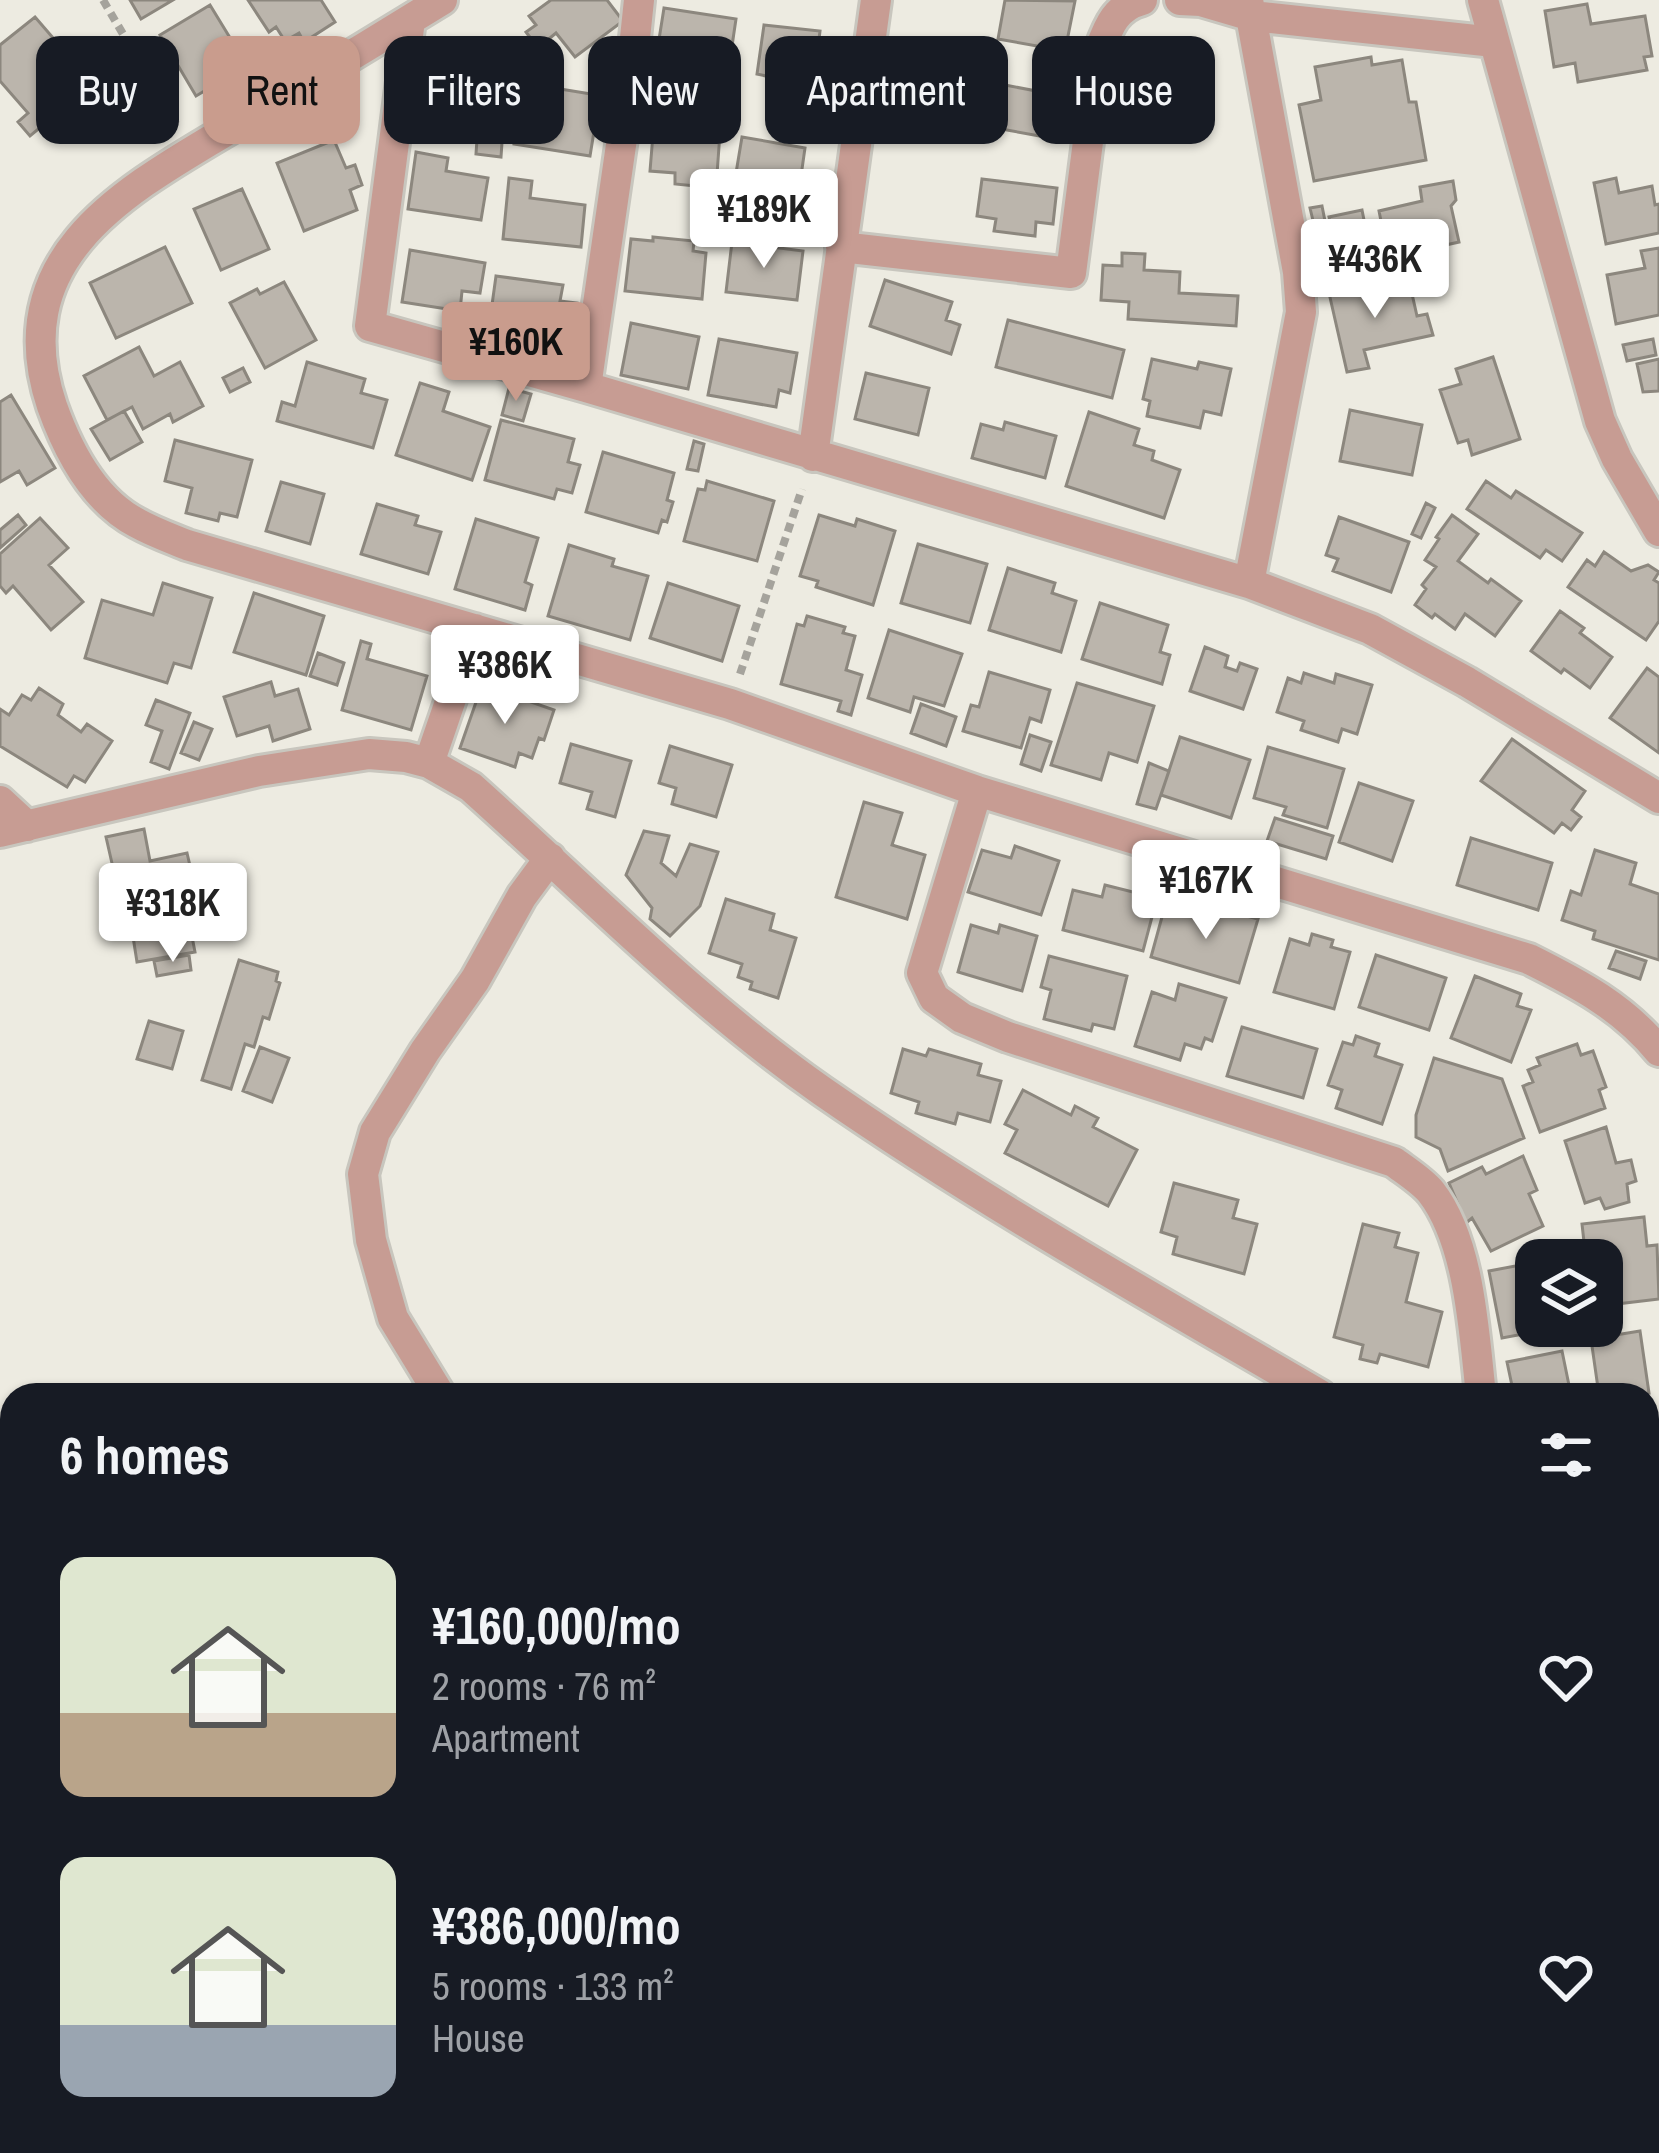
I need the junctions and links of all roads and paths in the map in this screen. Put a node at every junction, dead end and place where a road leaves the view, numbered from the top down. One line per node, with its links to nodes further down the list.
1 (103, 0): 11 (path)
2 (442, 0): 9 (street)
3 (639, 0): 13 (street)
4 (876, 0): 12 (street)
5 (1142, 0): 12 (street)
6 (1180, 0): 8 (street)
7 (1483, 0): 10 (street)
8 (1250, 8): 10 (street); 16 (street)
9 (410, 20): 11 (street); 13 (street)
10 (1494, 42): 15 (street)
11 (193, 151): 17 (street)
12 (841, 247): 14 (street)
13 (586, 387): 14 (street)
14 (813, 456): 16 (street); 18 (path)
15 (1659, 531)
16 (1250, 584): 21 (street)
17 (475, 628): 18 (street); 19 (street)
18 (730, 704): 20 (street)
19 (429, 763): 23 (street); 24 (street)
20 (976, 791): 25 (street); 28 (street)
21 (1659, 798)
22 (0, 801): 23 (street)
23 (14, 829)
24 (550, 858): 26 (street); 27 (street)
25 (1659, 1051)
26 (433, 1383)
27 (1299, 1383)
28 (1480, 1383)

